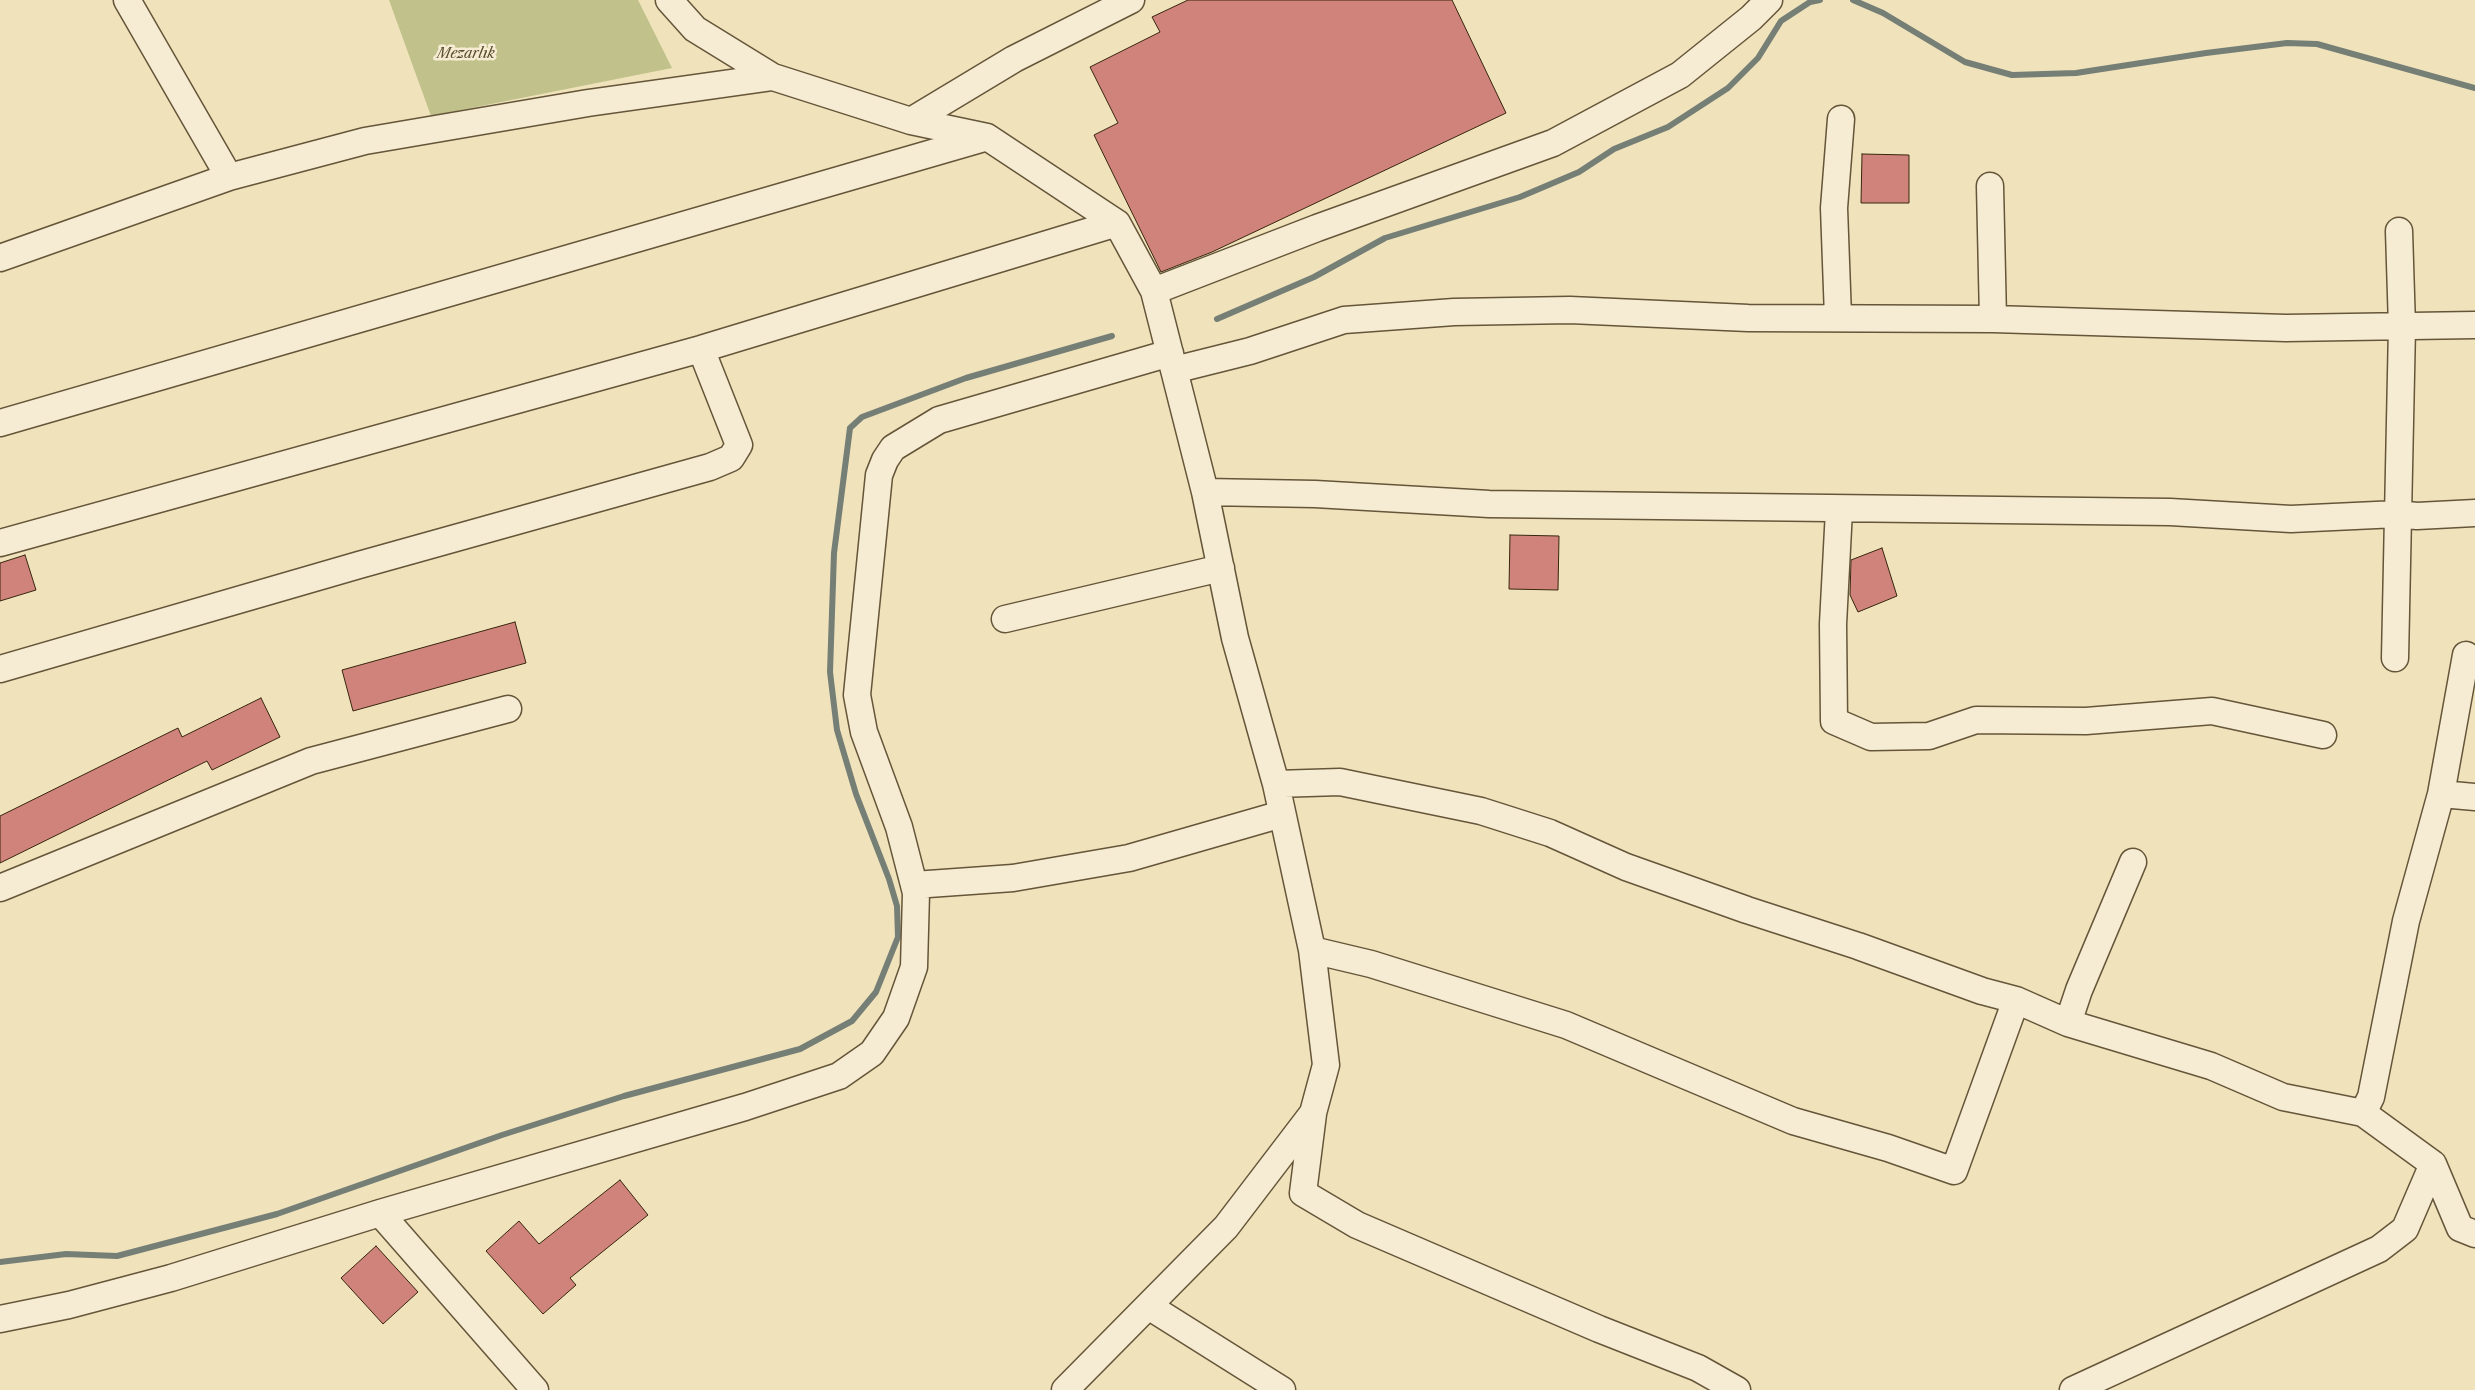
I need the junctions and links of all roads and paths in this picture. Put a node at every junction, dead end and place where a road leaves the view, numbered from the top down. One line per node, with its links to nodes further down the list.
1 (127, 0): 9 (street)
2 (669, 0): 5 (street)
3 (1770, 0): 14 (street)
4 (1117, 3): 7 (street)
5 (772, 76): 7 (street); 9 (street)
6 (1841, 119): 15 (street)
7 (911, 121): 8 (street)
8 (988, 137): 11 (street); 21 (street)
9 (229, 177): 13 (street)
10 (1990, 186): 16 (street)
11 (1117, 223): 14 (street); 19 (street)
12 (2400, 231): 18 (street)
13 (0, 258)
14 (1154, 291): 20 (street)
15 (1838, 317): 16 (street); 20 (street)
16 (1993, 319): 18 (street)
17 (2475, 325): 18 (street)
18 (2402, 327): 25 (street)
19 (701, 349): 26 (street); 31 (street)
20 (1172, 362): 22 (street); 39 (street)
21 (0, 423)
22 (1205, 492): 23 (street); 27 (street)
23 (1839, 510): 25 (street); 33 (street)
24 (2475, 513): 25 (street)
25 (2397, 514): 30 (street)
26 (0, 543)
27 (1221, 568): 28 (street); 34 (street)
28 (1005, 619)
29 (2466, 654): 35 (street)
30 (2394, 658)
31 (0, 669)
32 (508, 708): 40 (street)
33 (2323, 735)
34 (1276, 784): 37 (street); 42 (street)
35 (2441, 794): 36 (street); 45 (street)
36 (2475, 797)
37 (1282, 814): 39 (street); 41 (street)
38 (2133, 862): 43 (street)
39 (914, 885): 47 (street)
40 (0, 888)
41 (1312, 950): 42 (street); 44 (street)
42 (2016, 1000): 43 (street)
43 (2068, 1023): 45 (street)
44 (1314, 1113): 49 (street); 54 (street)
45 (2363, 1113): 46 (street)
46 (2433, 1164): 48 (street); 55 (street)
47 (380, 1213): 50 (street); 51 (street)
48 (2470, 1225)
49 (1150, 1307): 52 (street); 53 (street)
50 (0, 1319)
51 (535, 1390)
52 (1065, 1390)
53 (1282, 1390)
54 (1737, 1390)
55 (2073, 1390)

